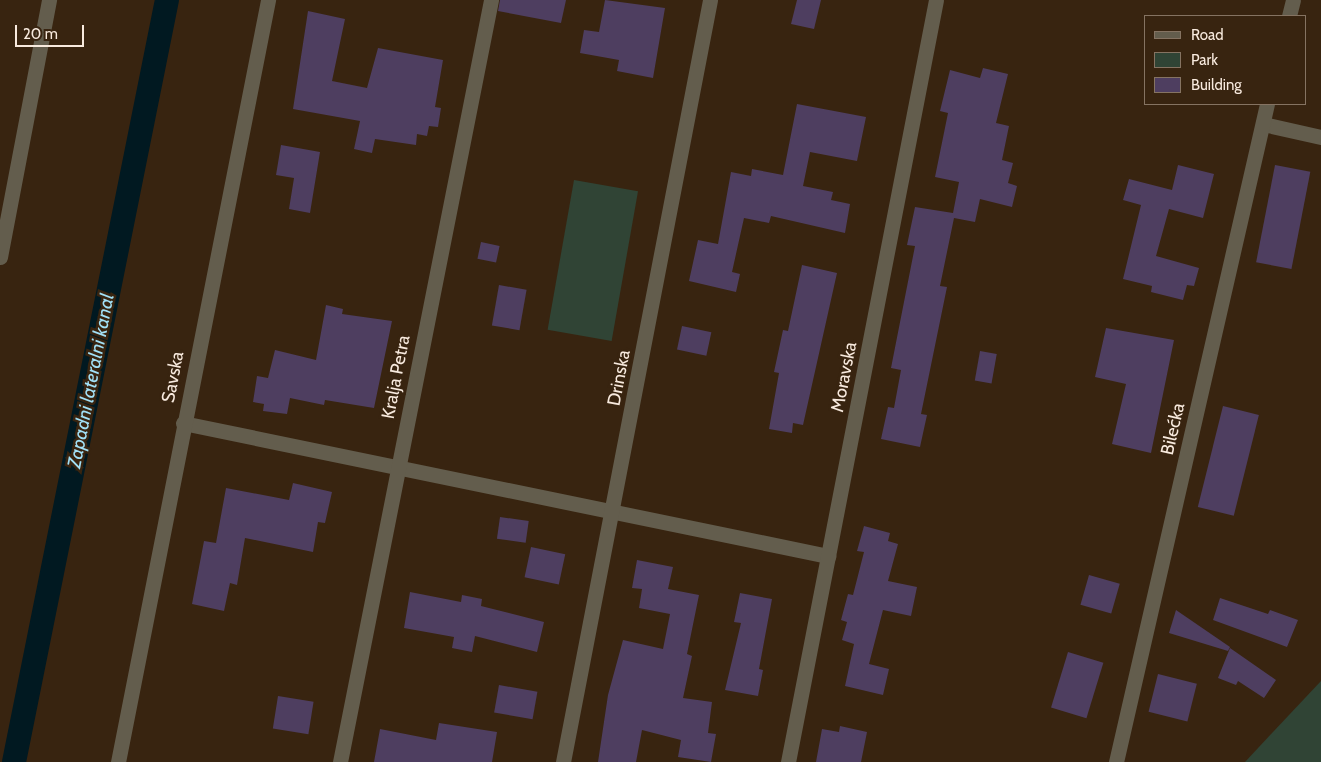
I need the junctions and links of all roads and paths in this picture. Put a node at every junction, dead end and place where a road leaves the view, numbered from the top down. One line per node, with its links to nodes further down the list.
1 (49, 0): 11 (street)
2 (268, 0): 12 (street, Savska)
3 (491, 0): 13 (street, Kralja Petra)
4 (710, 0): 14 (street, Drinska)
5 (936, 0): 15 (street, Moravska)
6 (1293, 0): 7 (street)
7 (1289, 15)
8 (1268, 105): 9 (street, Bilećka)
9 (1263, 124): 10 (street); 20 (street, Bilećka)
10 (1321, 137)
11 (0, 257)
12 (183, 423): 13 (street); 16 (street, Savska)
13 (397, 467): 14 (street); 17 (street, Kralja Petra)
14 (613, 512): 15 (street); 18 (street, Drinska)
15 (828, 556): 19 (street, Moravska)
16 (118, 762)
17 (340, 762)
18 (563, 762)
19 (788, 762)
20 (1116, 762)

